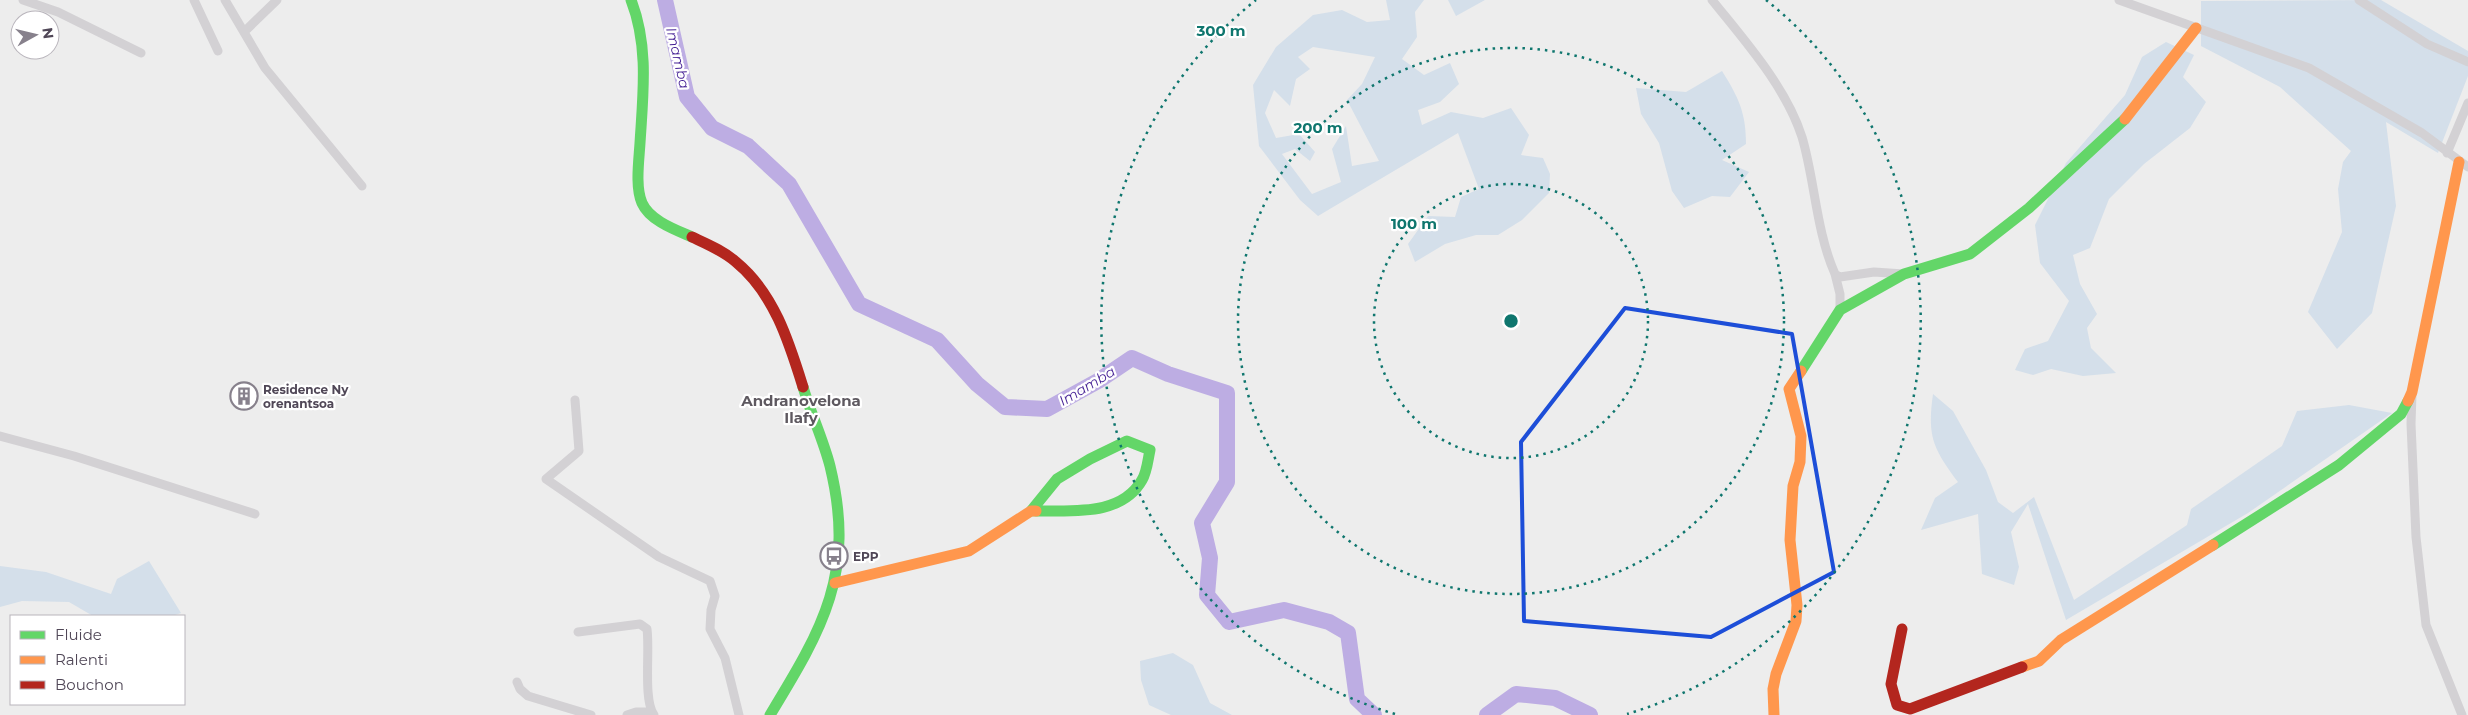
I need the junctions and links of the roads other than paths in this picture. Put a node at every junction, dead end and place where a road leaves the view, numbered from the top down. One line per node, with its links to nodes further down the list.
1 (23, 0): 12 (street)
2 (194, 0): 11 (street)
3 (225, 0): 10 (street)
4 (277, 0): 10 (street)
5 (631, 0): 26 (street)
6 (1712, 0): 18 (street)
7 (2119, 0): 9 (street)
8 (2359, 0): 13 (street)
9 (2196, 28): 15 (street); 19 (street)
10 (244, 32): 17 (street)
11 (218, 51)
12 (141, 53)
13 (2468, 62)
14 (2468, 103): 15 (street)
15 (2447, 153): 16 (street)
16 (2463, 165): 21 (street)
17 (362, 186)
18 (1835, 274): 19 (street); 20 (street)
19 (1904, 274): 20 (street)
20 (1840, 310): 35 (street)
21 (2412, 392): 27 (street); 36 (street)
22 (575, 400): 33 (street)
23 (0, 436): 25 (street)
24 (1031, 511): 24 (street); 26 (street)
25 (255, 514)
26 (835, 583): 34 (street)
27 (1902, 629)
28 (578, 632): 30 (street)
29 (517, 682): 31 (street)
30 (653, 714): 32 (street)
31 (591, 715)
32 (628, 715)
33 (739, 715)
34 (770, 715)
35 (1774, 715)
36 (2462, 715)

